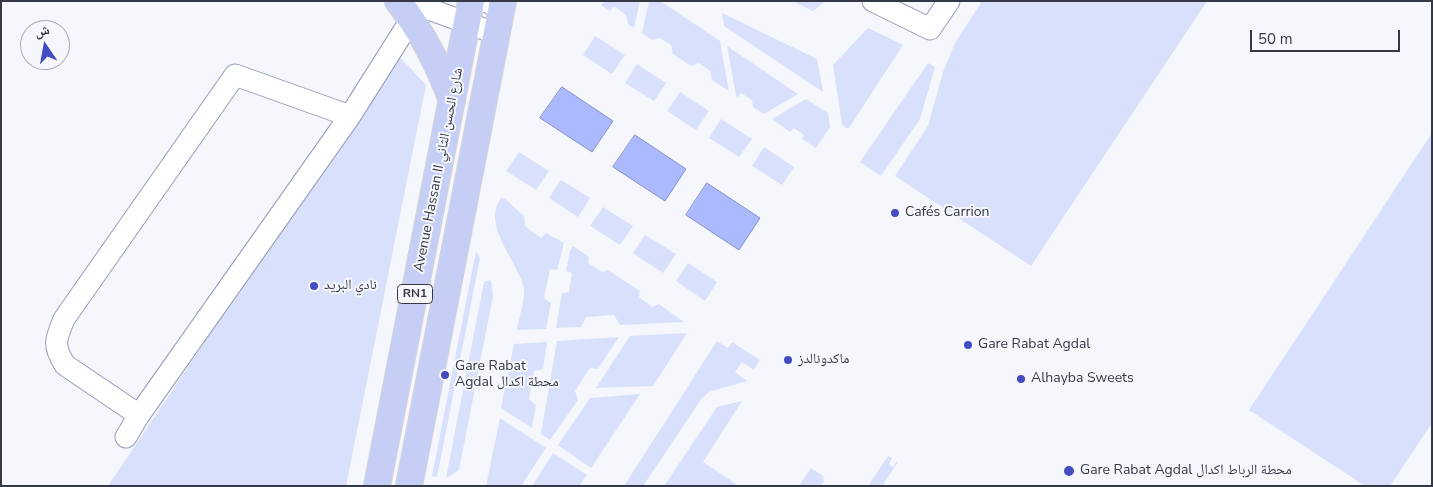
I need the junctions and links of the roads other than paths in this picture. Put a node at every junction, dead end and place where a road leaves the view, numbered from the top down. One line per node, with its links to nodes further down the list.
1 (872, 1): 2 (street)
2 (949, 1)
3 (497, 4): 6 (main road, RN1)
4 (406, 7): 5 (street); 7 (main road); 8 (street)
5 (469, 13): 6 (street); 7 (main road, Avenue Hassan II شارع الحسن الثاني / RN1)
6 (496, 34): 12 (main road, RN1)
7 (452, 103): 11 (main road, Avenue Hassan II شارع الحسن الثاني / RN1)
8 (350, 116): 9 (street); 9 (street)
9 (139, 415): 10 (street)
10 (126, 437)
11 (377, 486)
12 (409, 486)

